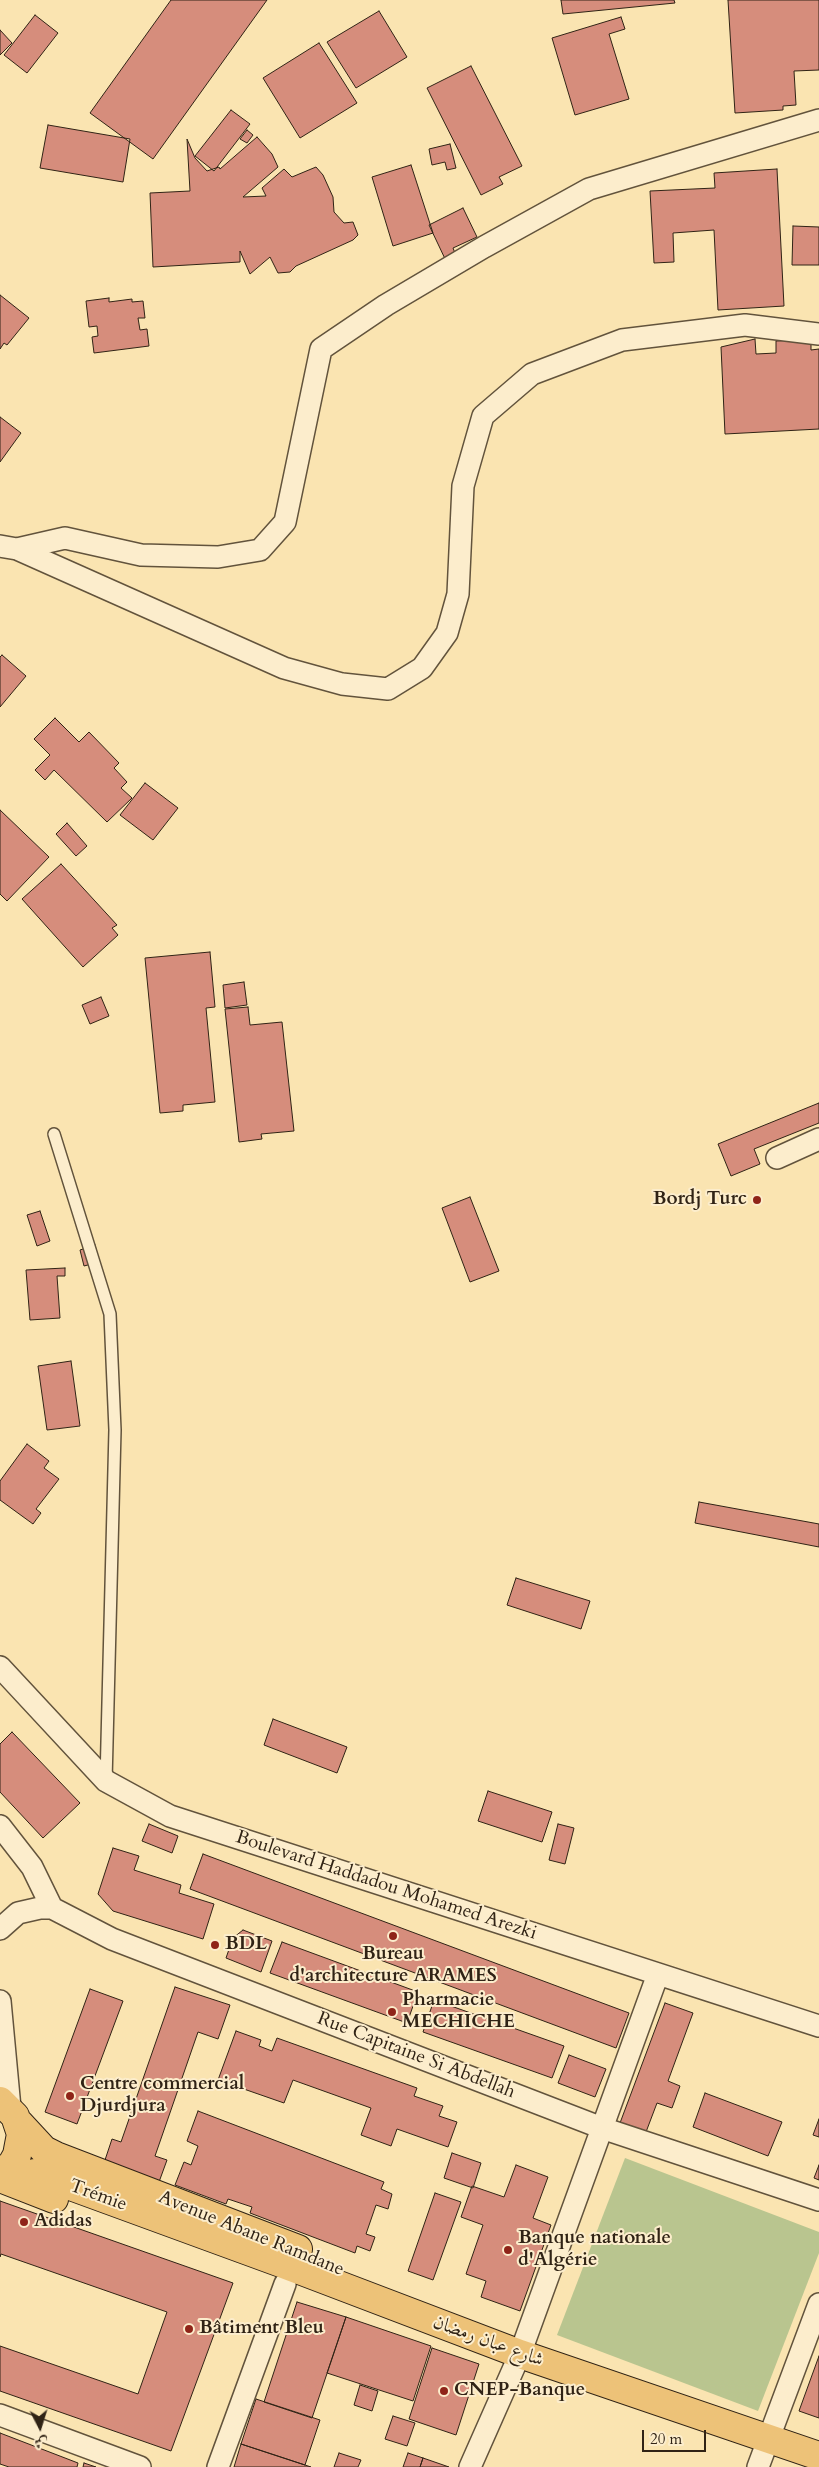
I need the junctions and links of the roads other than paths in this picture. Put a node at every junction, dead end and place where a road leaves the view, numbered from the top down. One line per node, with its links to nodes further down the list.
1 (819, 120): 3 (street)
2 (819, 334): 3 (street)
3 (8, 547)
4 (54, 1134): 8 (lane)
5 (819, 1139): 6 (street)
6 (777, 1158)
7 (0, 1667): 8 (street, Boulevard Haddadou Mohamed Arezki)
8 (106, 1781): 14 (street, Boulevard Haddadou Mohamed Arezki)
9 (0, 1826): 10 (street)
10 (34, 1872): 11 (street); 12 (street)
11 (52, 1908): 12 (street); 18 (street, Rue Capitaine Si Abdellah)
12 (18, 1913): 13 (street)
13 (0, 1929)
14 (658, 1974): 16 (street, Boulevard Haddadou Mohamed Arezki); 18 (street)
15 (0, 2001): 17 (street)
16 (819, 2026)
17 (10, 2111): 20 (main road); 24 (main road, Avenue Abane Ramdane)
18 (602, 2128): 22 (street, Rue Capitaine Si Abdellah); 26 (street)
19 (35, 2173): 24 (main road, Trémie)
20 (0, 2174)
21 (0, 2178): 23 (main road, Avenue Abane Ramdane)
22 (819, 2200)
23 (285, 2284): 24 (main road, Avenue Abane Ramdane); 31 (street)
24 (385, 2304): 26 (main road, شارع عبان رمضان)
25 (819, 2304): 28 (street)
26 (520, 2354): 28 (main road, شارع عبان رمضان); 32 (street)
27 (0, 2415): 30 (street)
28 (767, 2438): 29 (main road, شارع عبان رمضان); 33 (street)
29 (819, 2456)
30 (140, 2467)
31 (218, 2467)
32 (470, 2467)
33 (758, 2467)

